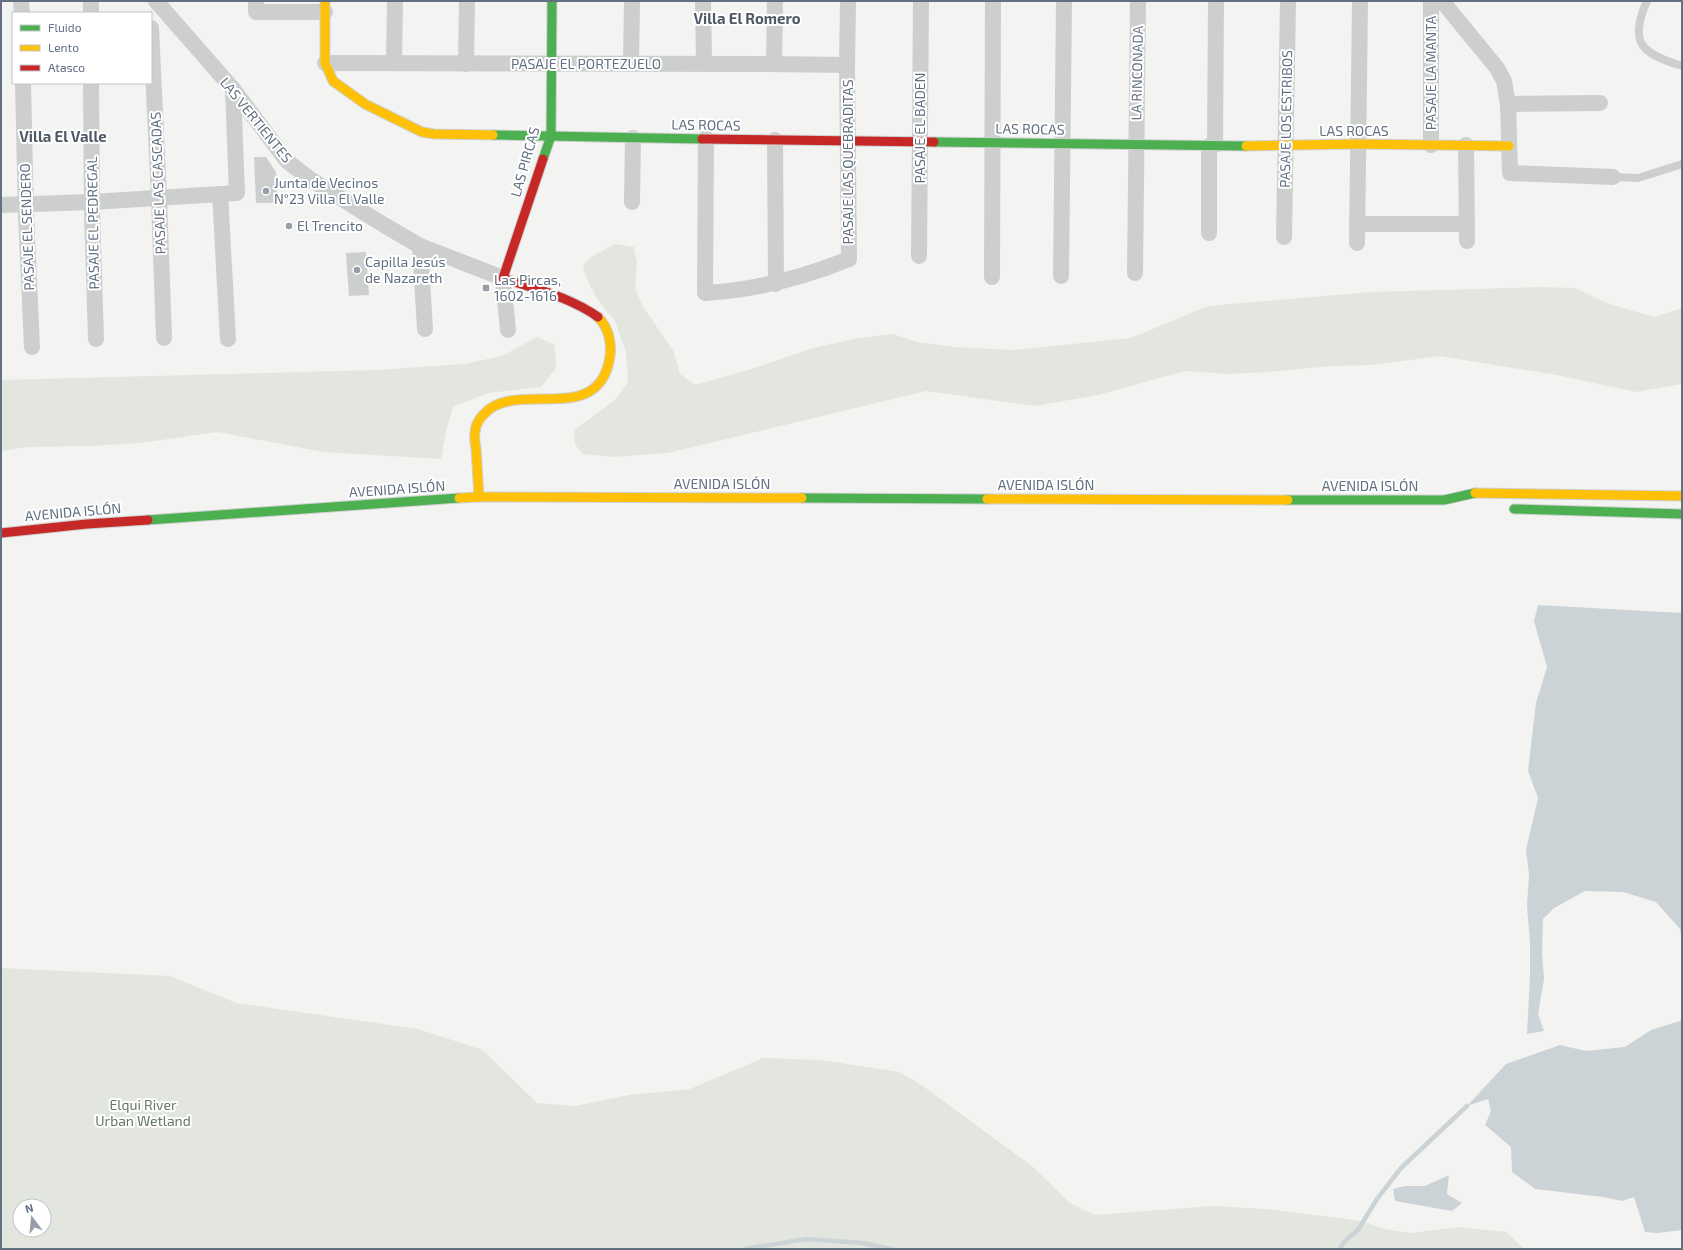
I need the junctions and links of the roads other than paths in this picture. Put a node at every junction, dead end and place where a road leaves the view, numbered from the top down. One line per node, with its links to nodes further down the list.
1 (21, 1): 24 (street)
2 (91, 1): 25 (street)
3 (150, 1): 26 (street)
4 (156, 1): 39 (street, LAS VERTIENTES)
5 (256, 1): 23 (street)
6 (395, 1): 29 (street)
7 (467, 1): 32 (street)
8 (552, 1): 33 (street, LAS PIRCAS)
9 (632, 1): 30 (street)
10 (703, 1): 31 (street)
11 (775, 1): 34 (street)
12 (848, 1): 35 (street, PASAJE LAS QUEBRADITAS)
13 (921, 1): 47 (street, PASAJE EL BADEN)
14 (993, 1): 48 (street)
15 (1064, 1): 49 (street)
16 (1138, 1): 50 (street, LA RINCONADA)
17 (1216, 1): 52 (street)
18 (1288, 1): 53 (street, PASAJE LOS ESTRIBOS)
19 (1360, 1): 51 (street)
20 (1431, 1): 54 (street, PASAJE LA MANTA)
21 (1442, 1): 41 (street)
22 (1646, 1): 36 (lane)
23 (325, 6): 28 (street)
24 (22, 12)
25 (91, 12)
26 (150, 12)
27 (152, 49): 60 (street, PASAJE LAS CASCADAS)
28 (325, 63): 29 (street, PASAJE EL PORTEZUELO); 42 (street, LAS ROCAS)
29 (394, 63): 32 (street, PASAJE EL PORTEZUELO)
30 (631, 63): 31 (street, PASAJE EL PORTEZUELO); 33 (street, PASAJE EL PORTEZUELO)
31 (704, 63): 34 (street, PASAJE EL PORTEZUELO)
32 (466, 64): 33 (street, PASAJE EL PORTEZUELO)
33 (552, 64): 42 (street, LAS PIRCAS)
34 (774, 64): 35 (street, PASAJE EL PORTEZUELO)
35 (847, 65): 46 (street, PASAJE LAS QUEBRADITAS)
36 (1682, 66)
37 (23, 84): 63 (street, PASAJE EL SENDERO)
38 (91, 84): 61 (street, PASAJE EL PEDREGAL)
39 (233, 89): 59 (street); 71 (street, LAS VERTIENTES)
40 (1600, 103): 41 (street)
41 (1508, 104): 56 (street)
42 (551, 136): 43 (street, LAS ROCAS); 76 (street, LAS PIRCAS)
43 (633, 138): 44 (street, LAS ROCAS); 62 (street)
44 (706, 138): 45 (street, LAS ROCAS); 77 (street, PASAJE LAS QUEBRADITAS)
45 (776, 140): 46 (street, LAS ROCAS); 77 (street)
46 (848, 141): 47 (street, LAS ROCAS); 77 (street, PASAJE LAS QUEBRADITAS)
47 (920, 142): 48 (street, LAS ROCAS); 72 (street, PASAJE EL BADEN)
48 (992, 142): 49 (street, LAS ROCAS); 75 (street)
49 (1062, 143): 50 (street, LAS ROCAS); 74 (street)
50 (1136, 144): 52 (street, LAS ROCAS); 73 (street, LA RINCONADA)
51 (1357, 144): 53 (street, LAS ROCAS); 54 (street, LAS ROCAS); 65 (street)
52 (1212, 145): 53 (street, LAS ROCAS); 67 (street)
53 (1286, 145): 68 (street, PASAJE LOS ESTRIBOS)
54 (1431, 145): 55 (street, LAS ROCAS)
55 (1466, 146): 56 (street, LAS ROCAS); 66 (street)
56 (1509, 146): 58 (street)
57 (1682, 164): 58 (lane)
58 (1613, 177)
59 (220, 194): 60 (street); 82 (street)
60 (159, 198): 61 (street); 80 (street, PASAJE LAS CASCADAS)
61 (92, 202): 63 (street); 81 (street, PASAJE EL PEDREGAL)
62 (632, 202)
63 (26, 204): 64 (street); 83 (street, PASAJE EL SENDERO)
64 (1, 205)
65 (1357, 224): 66 (street); 70 (street)
66 (1467, 224): 69 (street)
67 (1209, 233)
68 (1284, 237)
69 (1467, 241)
70 (1357, 242)
71 (420, 246): 76 (street, LAS VERTIENTES); 78 (street)
72 (919, 256)
73 (1135, 273)
74 (1061, 276)
75 (992, 277)
76 (503, 278): 79 (street); 85 (street, LAS VERTIENTES)
77 (776, 284)
78 (425, 329)
79 (508, 330)
80 (164, 338)
81 (96, 339)
82 (228, 339)
83 (32, 346)
84 (1682, 496): 86 (street, AVENIDA ISLÓN)
85 (479, 497): 86 (street, AVENIDA ISLÓN); 90 (street, AVENIDA ISLÓN)
86 (1444, 500): 87 (street, AVENIDA ISLÓN)
87 (1457, 505)
88 (1503, 509): 89 (street)
89 (1682, 514)
90 (1, 533)

